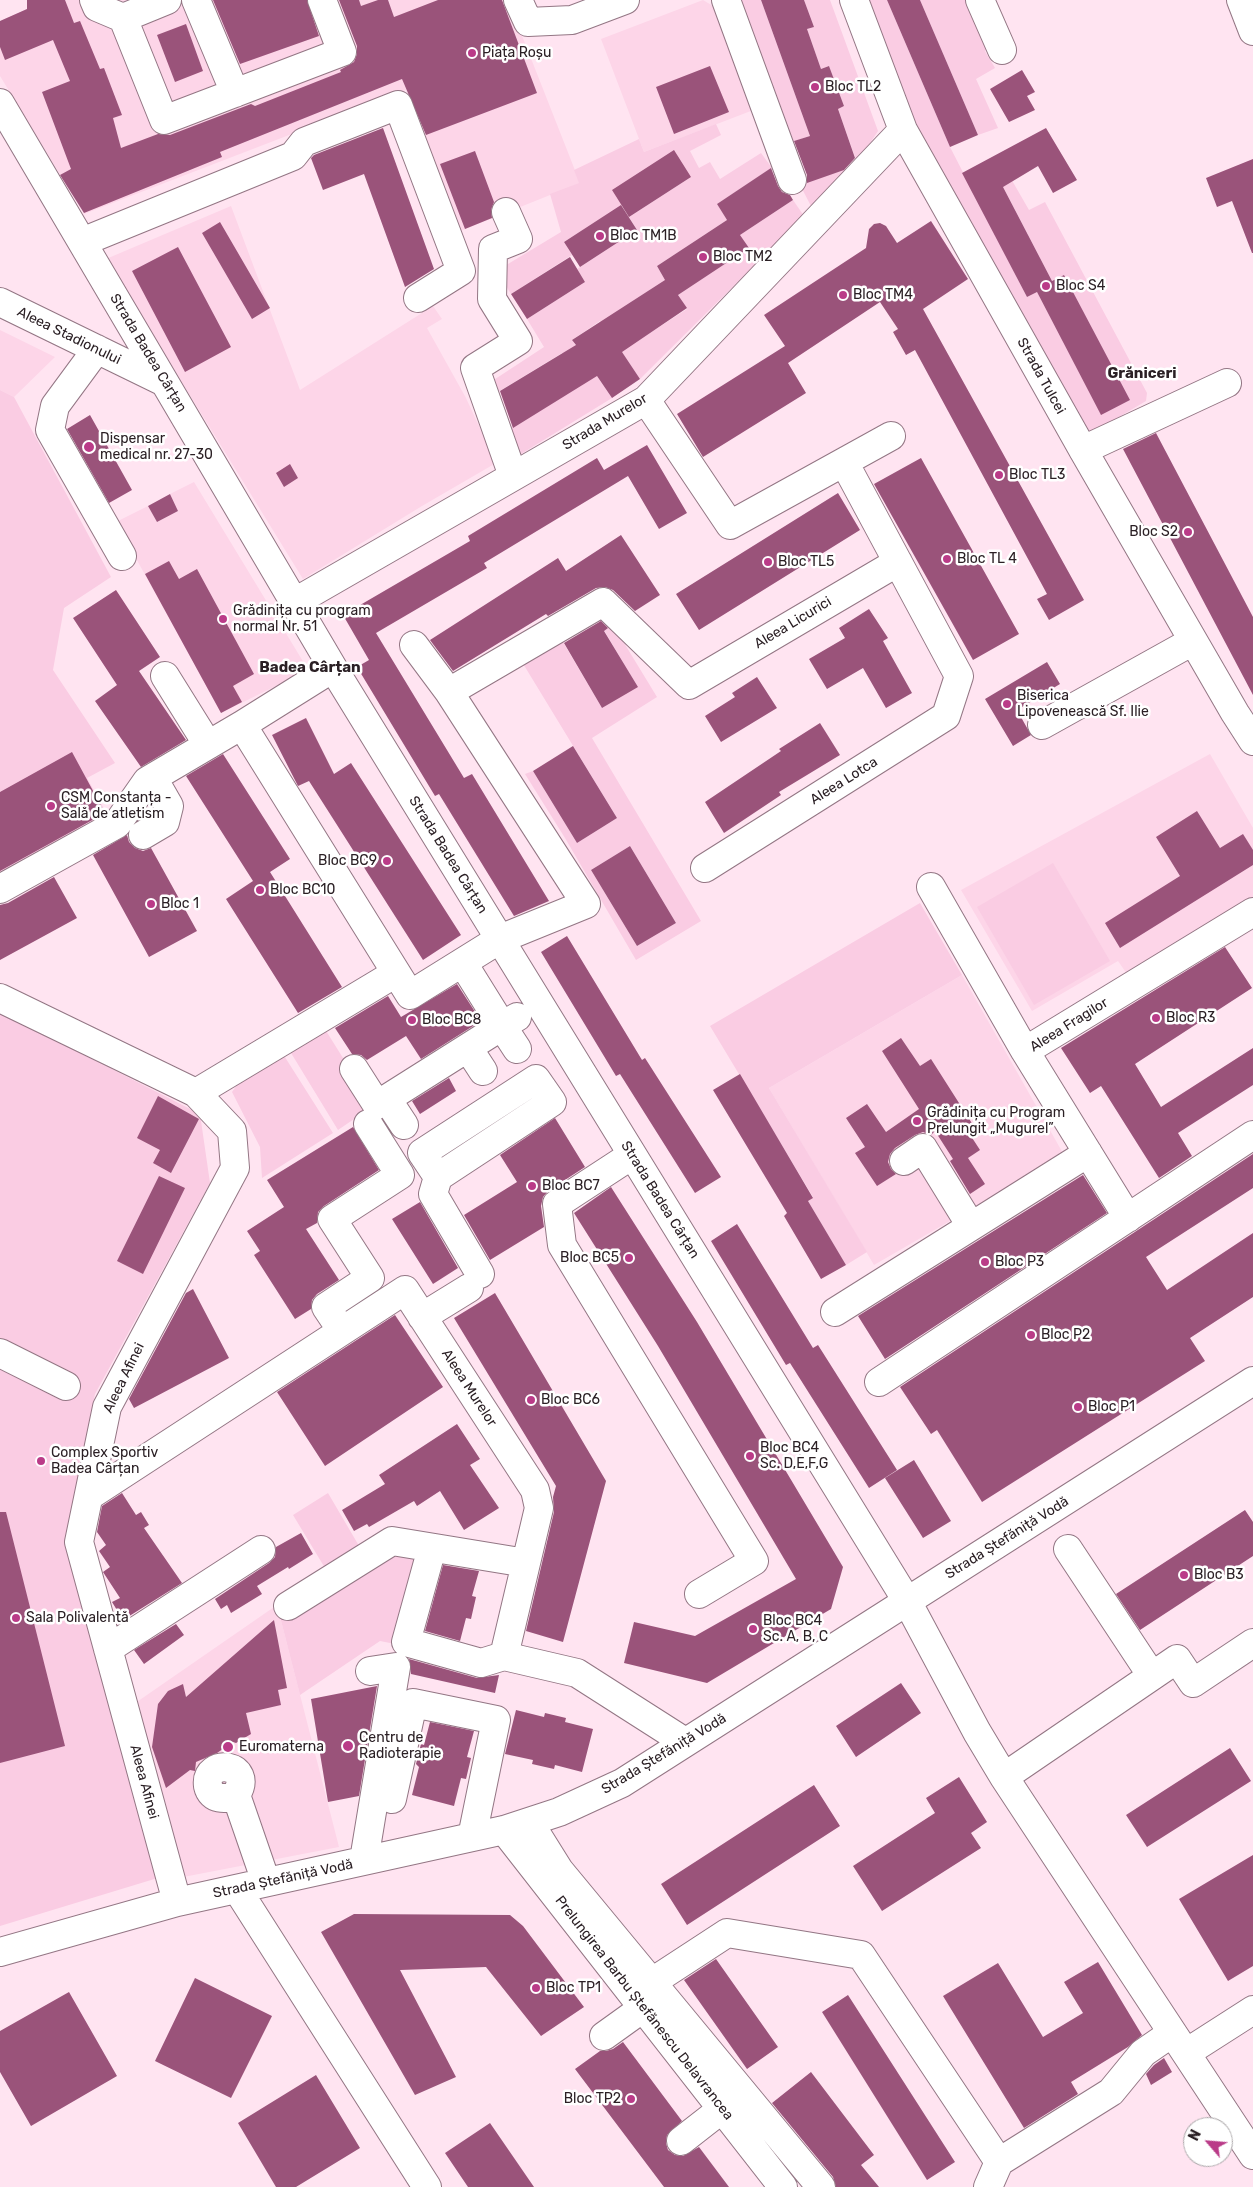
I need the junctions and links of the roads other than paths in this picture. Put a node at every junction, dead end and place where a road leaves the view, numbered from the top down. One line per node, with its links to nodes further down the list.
1 (94, 0): 11 (street)
2 (167, 0): 11 (street)
3 (196, 0): 14 (street)
4 (322, 0): 14 (street)
5 (518, 0): 6 (street)
6 (625, 0)
7 (726, 0): 17 (street)
8 (854, 0): 16 (street, Strada Tulcei)
9 (980, 0): 13 (street)
10 (1241, 0): 12 (street)
11 (123, 18): 14 (street)
12 (1253, 31)
13 (1002, 50)
14 (236, 93)
15 (0, 103): 19 (street, Strada Badea Cârțan)
16 (903, 130): 25 (street, Strada Murelor); 27 (street, Strada Tulcei)
17 (792, 180)
18 (506, 212): 29 (street)
19 (82, 242): 20 (street); 23 (street, Strada Badea Cârțan)
20 (418, 298)
21 (0, 302): 22 (street, Aleea Stadionului)
22 (97, 349): 23 (street, Aleea Stadionului); 30 (street)
23 (164, 382): 32 (street, Strada Badea Cârțan)
24 (1227, 383): 27 (street)
25 (646, 400): 28 (street); 29 (street, Strada Murelor)
26 (891, 436): 28 (street)
27 (1083, 450): 33 (street, Strada Tulcei)
28 (844, 462): 31 (street)
29 (513, 476): 32 (street, Strada Murelor)
30 (122, 556)
31 (898, 562): 37 (street, Aleea Licurici); 44 (street, Aleea Lotca)
32 (295, 602): 35 (street, Strada Badea Cârțan)
33 (1194, 641): 39 (street); 40 (street, Strada Tulcei)
34 (414, 646): 37 (street)
35 (333, 668): 38 (street); 48 (street, Strada Badea Cârțan)
36 (164, 676): 41 (street)
37 (449, 692): 48 (street)
38 (242, 725): 41 (street); 49 (street)
39 (1042, 725)
40 (1253, 741)
41 (208, 745): 42 (street)
42 (153, 778): 43 (street); 46 (street)
43 (143, 835)
44 (705, 868)
45 (931, 887): 54 (street)
46 (0, 889)
47 (1253, 912): 54 (street, Aleea Fragilor)
48 (500, 939): 49 (street); 65 (street, Strada Badea Cârțan)
49 (396, 973): 57 (street)
50 (469, 973): 52 (street)
51 (0, 998): 57 (street, Aleea Afinei)
52 (509, 1021): 53 (street); 58 (street)
53 (468, 1048): 56 (street); 58 (street)
54 (1025, 1051): 64 (street, Aleea Fragilor)
55 (354, 1069): 58 (street)
56 (483, 1071)
57 (196, 1093): 78 (street, Aleea Afinei)
58 (387, 1099)
59 (502, 1101): 61 (street); 61 (street); 62 (street)
60 (368, 1124): 73 (street)
61 (517, 1125): 66 (street)
62 (455, 1131): 66 (street); 68 (street)
63 (1253, 1134): 69 (street)
64 (1088, 1153): 69 (street, Aleea Fragilor); 70 (street)
65 (632, 1154): 83 (street); 84 (street, Strada Badea Cârțan)
66 (470, 1156): 68 (street)
67 (904, 1160): 70 (street)
68 (438, 1177): 72 (street)
69 (1128, 1218): 76 (street)
70 (971, 1226): 71 (street)
71 (835, 1312)
72 (422, 1317): 73 (street, Aleea Murelor); 82 (street, Aleea Murelor)
73 (342, 1331): 78 (street, Aleea Murelor)
74 (0, 1353): 77 (street)
75 (1253, 1381): 84 (street, Strada Ștefăniță Vodă)
76 (878, 1382)
77 (66, 1386)
78 (88, 1496): 87 (street, Aleea Afinei)
79 (432, 1548): 82 (street); 85 (street); 88 (street)
80 (1068, 1549): 90 (street)
81 (261, 1550): 87 (street)
82 (526, 1563): 88 (street, Aleea Murelor)
83 (699, 1594)
84 (907, 1602): 91 (street, Strada Ștefăniță Vodă); 92 (street, Strada Badea Cârțan)
85 (288, 1606)
86 (1253, 1643): 90 (street)
87 (108, 1649): 100 (street, Aleea Afinei)
88 (504, 1656): 91 (street)
89 (370, 1671): 97 (street)
90 (1152, 1676): 92 (street)
91 (685, 1742): 95 (street, Strada Ștefăniță Vodă)
92 (1004, 1777): 106 (street, Strada Badea Cârțan)
93 (236, 1795): 98 (street)
94 (392, 1798): 96 (street)
95 (517, 1826): 96 (street, Strada Ștefăniță Vodă); 102 (street); 103 (street, Prelungirea Barbu Ștefănescu Delavrancea)
96 (472, 1837): 97 (street, Strada Ștefăniță Vodă)
97 (364, 1860): 98 (street, Strada Ștefăniță Vodă)
98 (266, 1882): 99 (street, Strada Ștefăniță Vodă)
99 (238, 1889): 100 (street, Strada Ștefăniță Vodă); 111 (street)
100 (177, 1902): 101 (street, Strada Ștefăniță Vodă)
101 (0, 1952)
102 (652, 1982): 110 (street); 113 (street)
103 (643, 2008): 105 (street); 107 (street, Prelungirea Barbu Ștefănescu Delavrancea)
104 (1253, 2010): 106 (street)
105 (604, 2036)
106 (1179, 2043): 109 (street, Strada Badea Cârțan); 110 (street)
107 (722, 2109): 108 (street); 112 (street, Prelungirea Barbu Ștefănescu Delavrancea)
108 (681, 2141)
109 (1253, 2155)
110 (999, 2162): 114 (street)
111 (427, 2187)
112 (783, 2187)
113 (821, 2187)
114 (988, 2187)

